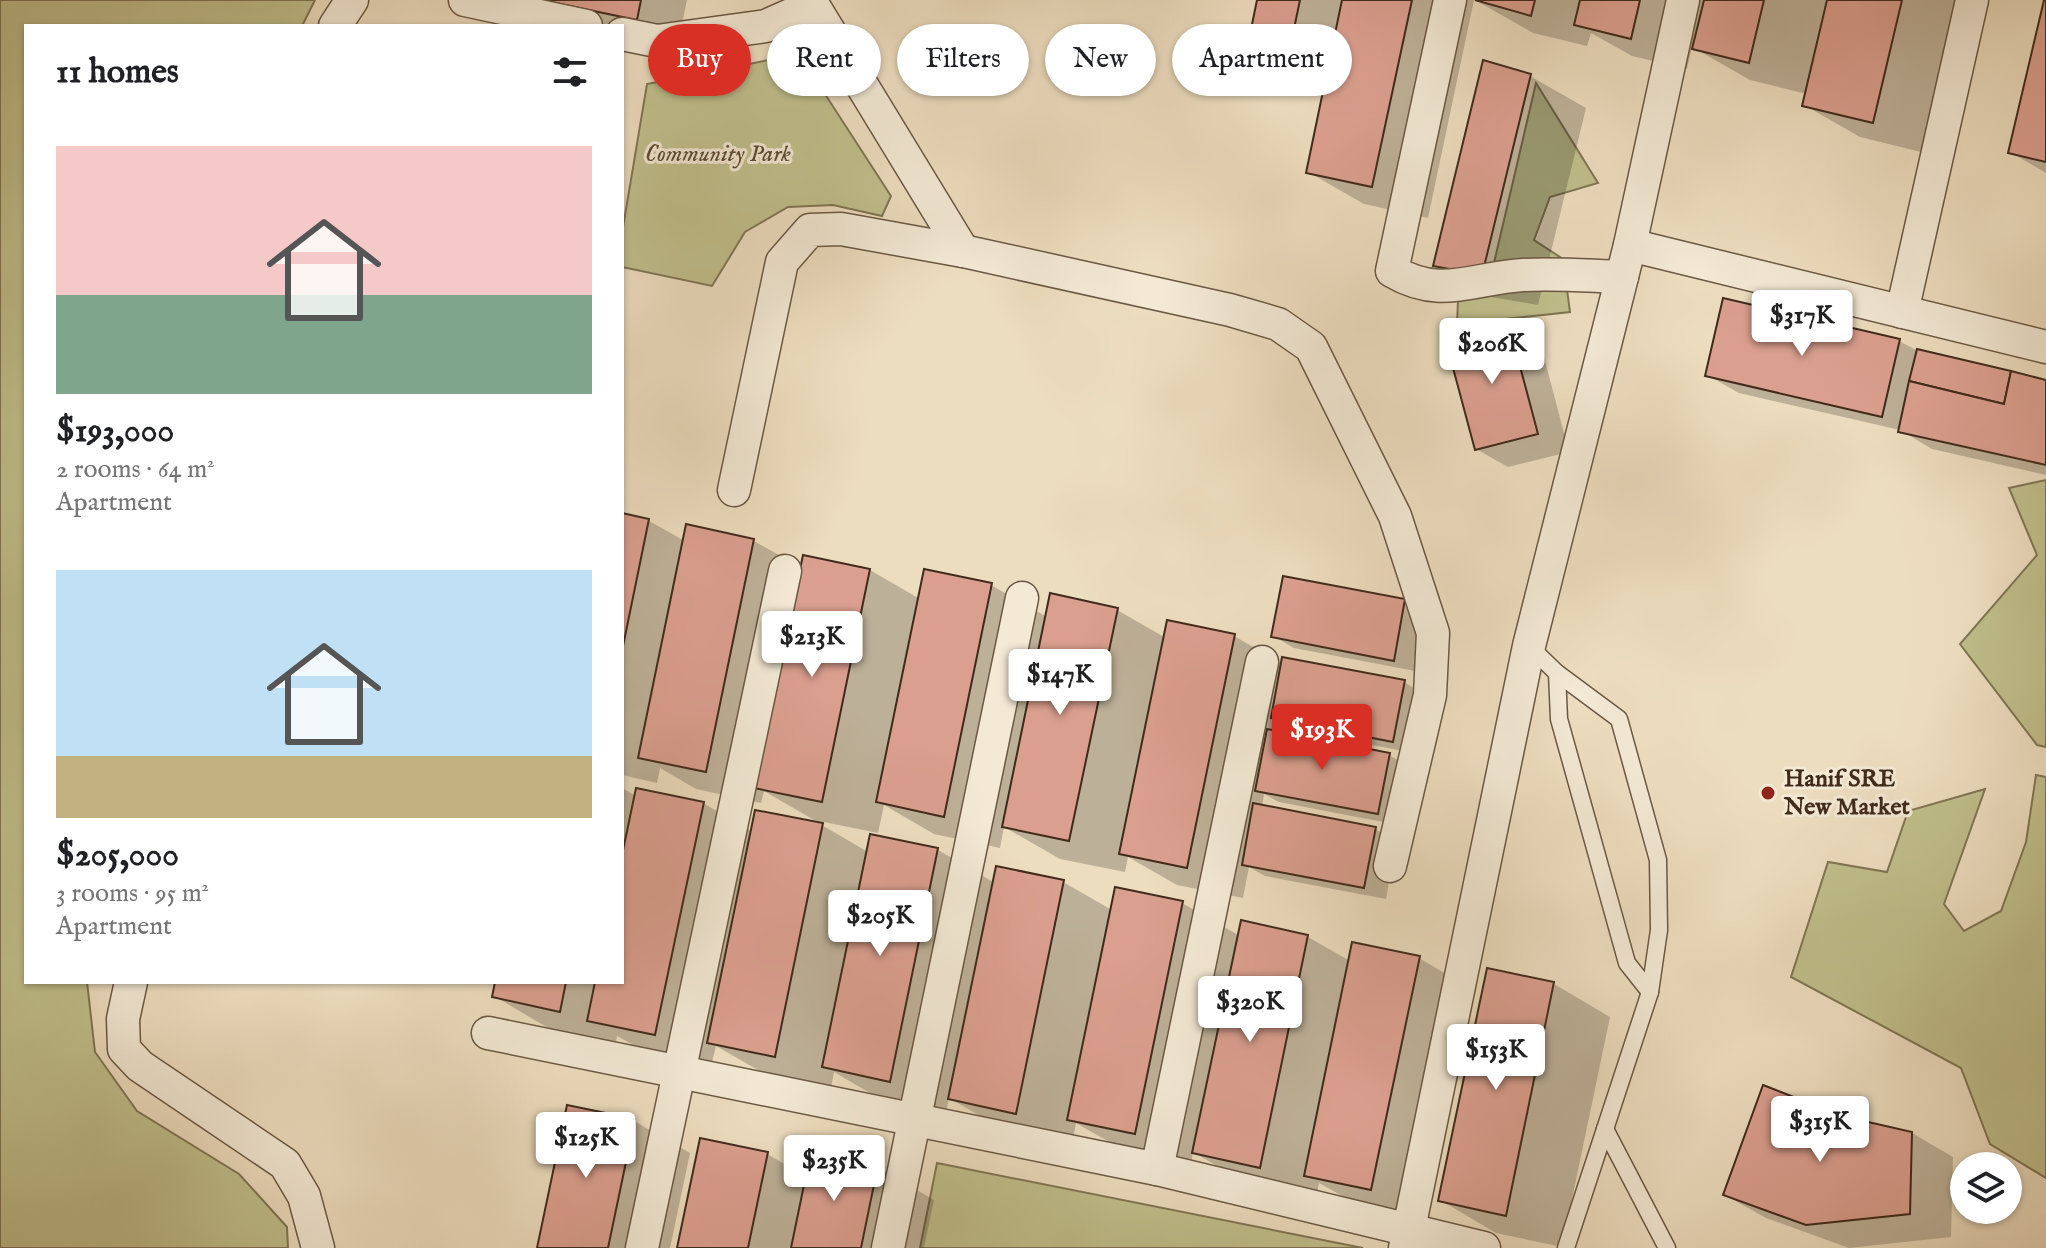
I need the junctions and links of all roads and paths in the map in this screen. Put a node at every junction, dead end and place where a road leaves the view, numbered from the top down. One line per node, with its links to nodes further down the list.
1 (352, 0): 7 (street)
2 (465, 0): 8 (street)
3 (1450, 0): 12 (street)
4 (1683, 0): 10 (street)
5 (1972, 0): 13 (street)
6 (812, 2): 9 (street); 11 (street)
7 (336, 24)
8 (577, 24)
9 (624, 34)
10 (1630, 245): 12 (street); 13 (street)
11 (963, 251): 15 (street); 21 (street)
12 (1622, 277): 18 (street)
13 (1902, 312): 14 (street)
14 (2046, 347)
15 (734, 490)
16 (785, 571): 25 (street)
17 (1022, 598): 26 (street)
18 (1526, 660): 20 (lane); 29 (street)
19 (1262, 662): 28 (street)
20 (1557, 673): 23 (lane); 23 (lane)
21 (1390, 866)
22 (131, 984): 30 (street)
23 (1650, 992): 27 (lane)
24 (488, 1033): 25 (street)
25 (679, 1071): 26 (street); 31 (street)
26 (913, 1119): 28 (street); 32 (street)
27 (1605, 1129): 34 (lane); 35 (lane)
28 (1157, 1169): 29 (street)
29 (1407, 1238): 33 (street)
30 (318, 1248)
31 (642, 1248)
32 (888, 1248)
33 (1484, 1248)
34 (1566, 1248)
35 (1667, 1248)

